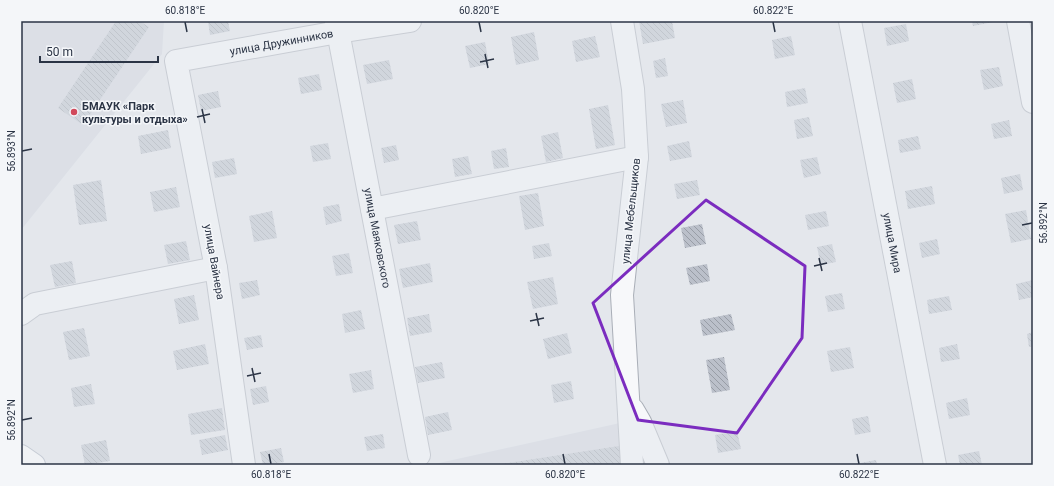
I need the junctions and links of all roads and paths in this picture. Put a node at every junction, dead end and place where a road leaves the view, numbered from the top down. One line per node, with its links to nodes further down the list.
1 (410, 21): 5 (street, улица Дружинников)
2 (622, 21): 8 (street, улица Мебельщиков)
3 (850, 21): 19 (street, улица Мира)
4 (1018, 21): 7 (street)
5 (337, 26): 6 (street, улица Дружинников); 9 (street, улица Маяковского)
6 (176, 61): 10 (street, улица Вайнера)
7 (1033, 102)
8 (637, 157): 9 (street); 12 (street, улица Мебельщиков)
9 (372, 209): 13 (street, улица Маяковского)
10 (216, 268): 11 (street); 16 (street, улица Вайнера)
11 (21, 314)
12 (628, 402): 17 (street, улица Мебельщиков); 18 (street)
13 (419, 455)
14 (21, 456): 15 (main road)
15 (34, 465)
16 (244, 465)
17 (632, 465)
18 (658, 465)
19 (935, 465)

